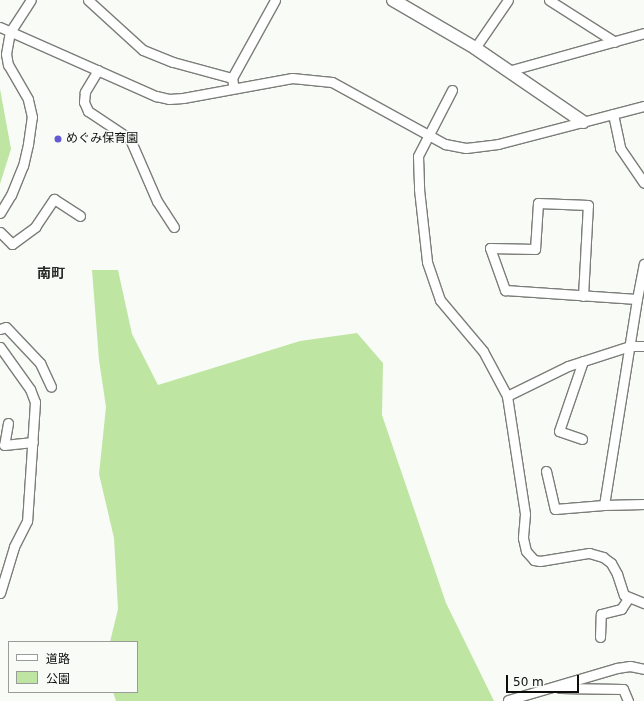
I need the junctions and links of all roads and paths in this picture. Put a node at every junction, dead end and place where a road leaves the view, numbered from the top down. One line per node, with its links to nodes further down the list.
1 (31, 0): 8 (street)
2 (88, 0): 14 (street)
3 (276, 0): 14 (street)
4 (393, 0): 11 (street)
5 (508, 0): 11 (street)
6 (549, 0): 10 (street)
7 (0, 27): 8 (street)
8 (10, 32): 12 (street); 21 (street)
9 (644, 33): 10 (street)
10 (615, 42): 13 (street)
11 (475, 48): 13 (street)
12 (98, 70): 14 (street); 23 (street)
13 (508, 71): 18 (street)
14 (233, 83): 19 (street)
15 (452, 90): 19 (street)
16 (644, 106): 17 (street)
17 (613, 114): 18 (street); 20 (street)
18 (583, 122): 19 (street)
19 (428, 135): 34 (street)
20 (644, 183)
21 (0, 213)
22 (80, 216): 24 (street)
23 (174, 227)
24 (0, 232)
25 (644, 264): 27 (street)
26 (584, 296): 26 (street); 27 (street)
27 (637, 299): 29 (street)
28 (0, 329): 33 (street)
29 (630, 346): 30 (street); 32 (street); 40 (street)
30 (644, 346)
31 (0, 347): 37 (street)
32 (583, 361): 34 (street); 36 (street)
33 (51, 387)
34 (507, 396): 42 (street)
35 (8, 423): 37 (street)
36 (582, 439)
37 (33, 442): 41 (street)
38 (546, 471): 40 (street)
39 (644, 504): 40 (street)
40 (604, 505)
41 (0, 593)
42 (629, 597): 43 (street); 44 (street)
43 (644, 603)
44 (600, 637)
45 (644, 669): 46 (street)
46 (548, 688): 47 (street); 49 (street)
47 (525, 698): 48 (street)
48 (508, 700)
49 (628, 701)

